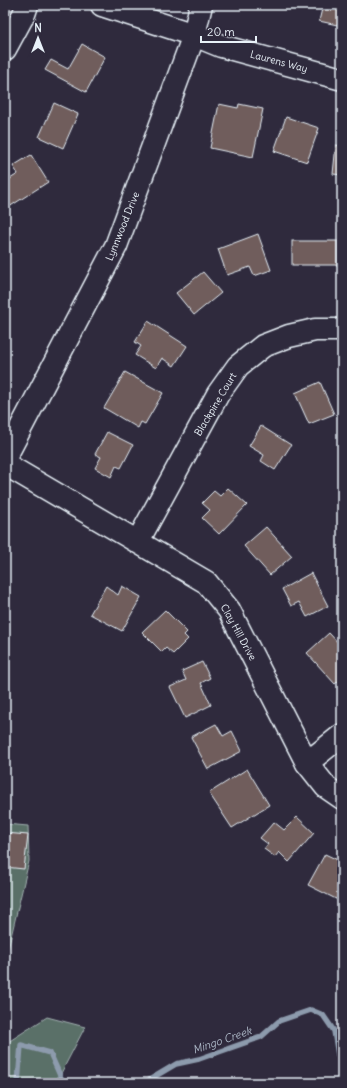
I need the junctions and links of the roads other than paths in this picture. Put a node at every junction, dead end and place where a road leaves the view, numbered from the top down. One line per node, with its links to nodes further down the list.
1 (27, 5): 5 (street)
2 (102, 5): 4 (street, Laurens Way)
3 (201, 5): 4 (street, Lynnwood Drive)
4 (194, 35): 6 (street, Laurens Way); 8 (street, Lynnwood Drive)
5 (5, 49)
6 (342, 79)
7 (342, 330): 10 (street, Blackpine Court)
8 (5, 458)
9 (5, 464): 10 (street, Clay Hill Drive)
10 (138, 541): 12 (street, Clay Hill Drive)
11 (342, 734): 12 (street)
12 (308, 763): 13 (street, Clay Hill Drive)
13 (342, 798)

